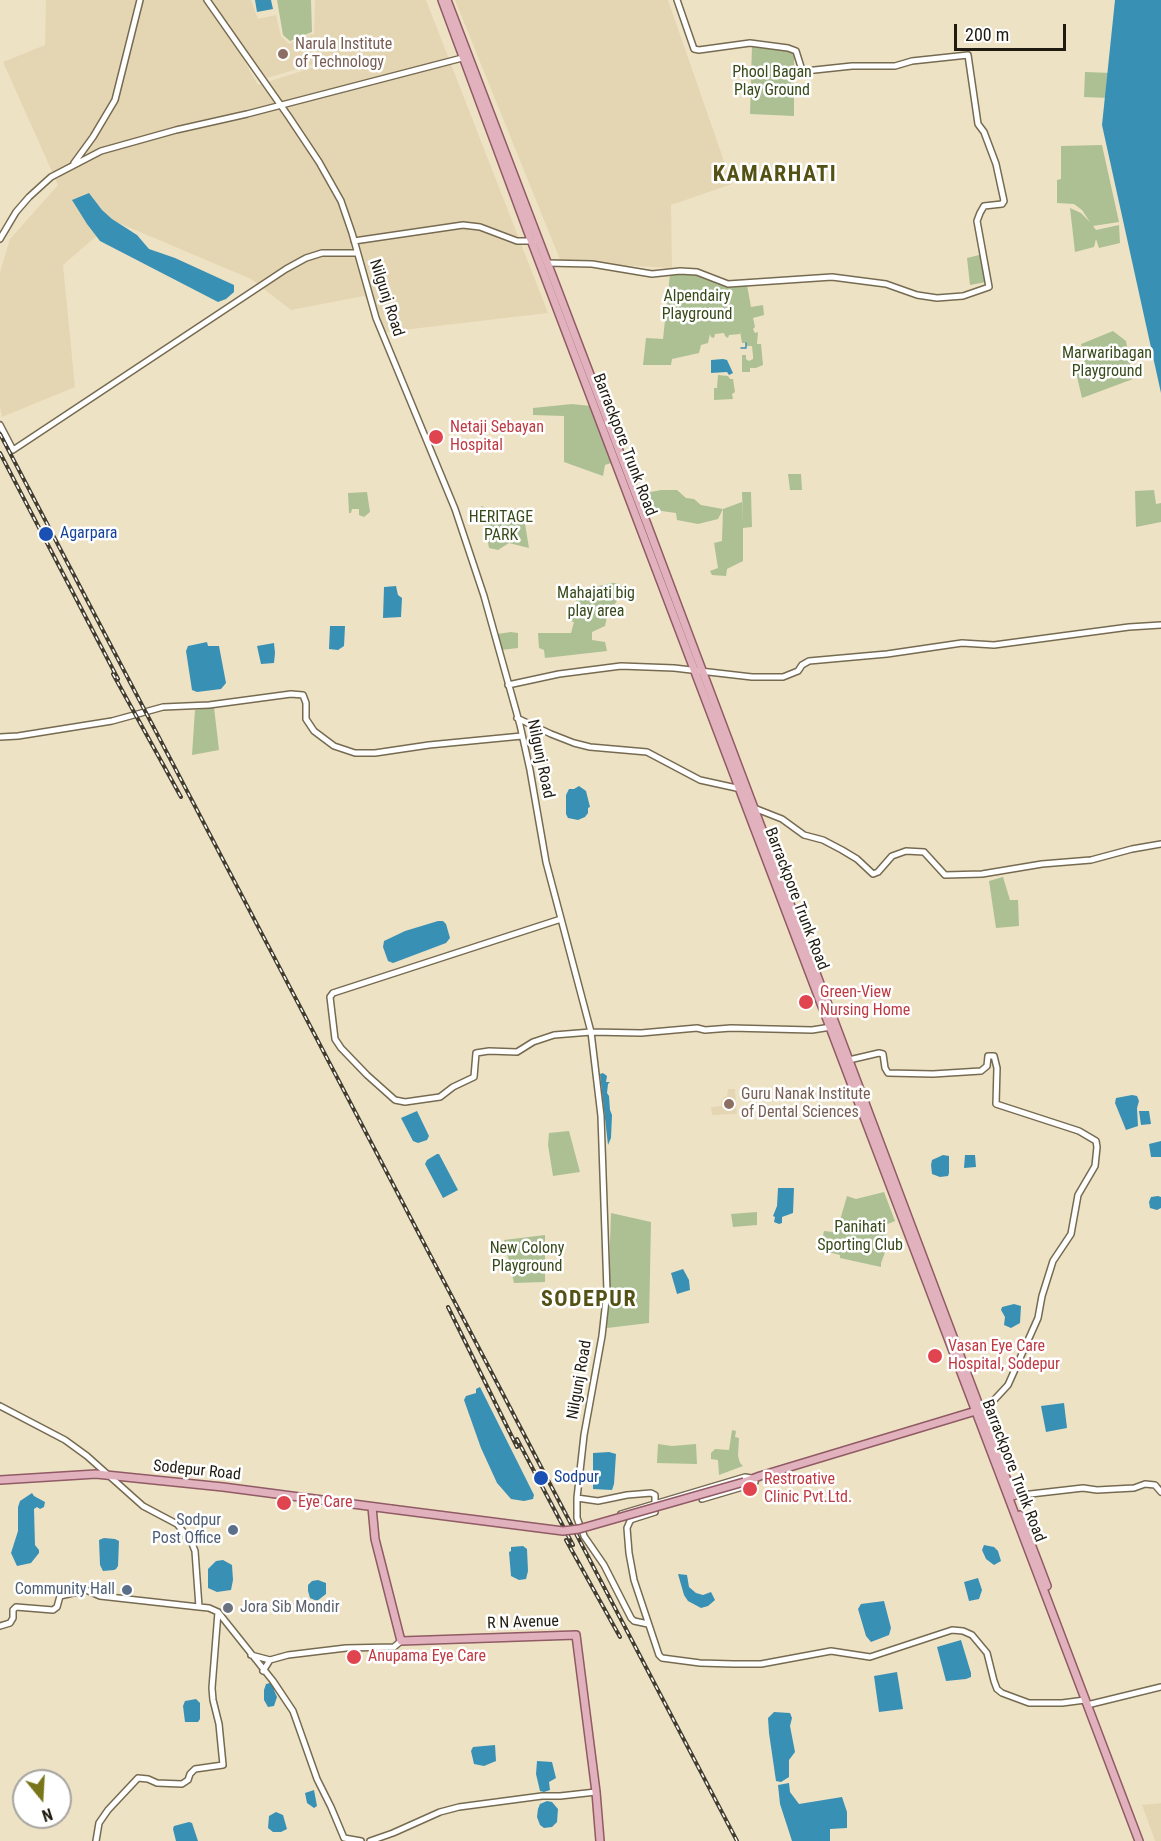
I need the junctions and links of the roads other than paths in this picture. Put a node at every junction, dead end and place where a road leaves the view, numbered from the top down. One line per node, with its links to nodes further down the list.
1 (140, 0): 8 (street)
2 (207, 0): 7 (street, Nilgunj Road)
3 (442, 0): 6 (main road, Barrackpore Trunk Road)
4 (447, 0): 6 (main road, Barrackpore Trunk Road)
5 (677, 0): 13 (street)
6 (466, 57): 7 (street); 11 (main road, Barrackpore Trunk Road)
7 (280, 104): 8 (street); 10 (street, Nilgunj Road)
8 (73, 165): 9 (street)
9 (0, 239)
10 (354, 241): 11 (street); 12 (street, Nilgunj Road)
11 (535, 241): 13 (main road, Barrackpore Trunk Road); 14 (main road, Barrackpore Trunk Road)
12 (357, 253): 15 (street); 18 (street, Nilgunj Road)
13 (547, 263): 14 (main road, Barrackpore Trunk Road)
14 (591, 389): 17 (main road, Barrackpore Trunk Road)
15 (0, 425)
16 (1161, 625): 17 (street)
17 (698, 671): 18 (street); 22 (main road, Barrackpore Trunk Road)
18 (508, 685): 19 (street, Nilgunj Road)
19 (518, 718): 20 (street, Nilgunj Road); 22 (street)
20 (522, 736): 21 (street); 25 (street, Nilgunj Road)
21 (0, 737)
22 (743, 789): 23 (main road, Barrackpore Trunk Road); 26 (main road, Barrackpore Trunk Road)
23 (754, 808): 24 (street); 26 (main road, Barrackpore Trunk Road)
24 (1161, 844)
25 (561, 919): 27 (street, Nilgunj Road); 27 (street)
26 (833, 1027): 27 (street); 28 (main road, Barrackpore Trunk Road); 30 (main road, Barrackpore Trunk Road)
27 (591, 1032): 36 (street, Nilgunj Road)
28 (849, 1060): 30 (main road, Barrackpore Trunk Road); 30 (street)
29 (0, 1406): 31 (street)
30 (980, 1411): 33 (main road, Sodepur Road); 35 (main road, Barrackpore Trunk Road); 50 (main road, Barrackpore Trunk Road)
31 (108, 1475): 32 (main road, Sodepur Road); 39 (main road, Sodepur Road); 41 (street)
32 (0, 1478)
33 (750, 1481): 37 (street); 38 (street); 39 (main road, Sodepur Road, bridge)
34 (1161, 1492): 35 (street)
35 (1013, 1496): 50 (main road, Barrackpore Trunk Road)
36 (577, 1498): 38 (street); 40 (street, Nilgunj Road)
37 (702, 1499)
38 (656, 1503): 40 (street); 43 (street)
39 (372, 1507): 45 (main road)
40 (580, 1526): 43 (street)
41 (200, 1607): 42 (street); 44 (street)
42 (218, 1612): 46 (street); 52 (street)
43 (648, 1624): 50 (street)
44 (0, 1626)
45 (401, 1641): 47 (street); 51 (main road, R N Avenue)
46 (251, 1655): 47 (street); 48 (street)
47 (270, 1660): 48 (street)
48 (263, 1671): 53 (street)
49 (1161, 1687): 50 (street)
50 (1088, 1703): 56 (main road, Barrackpore Trunk Road)
51 (596, 1792): 54 (street); 55 (main road, R N Avenue)
52 (96, 1841)
53 (361, 1841)
54 (370, 1841)
55 (600, 1841)
56 (1141, 1841)

